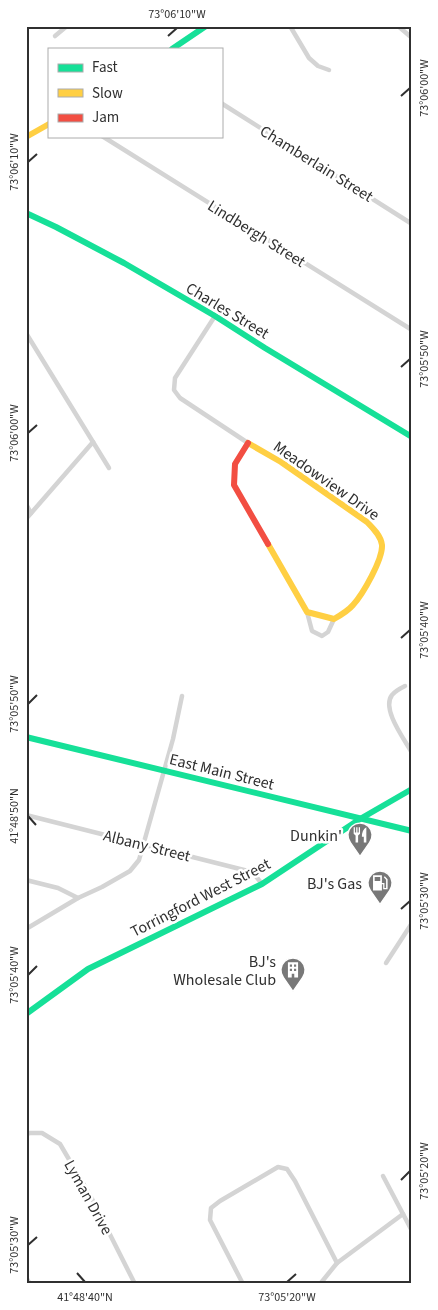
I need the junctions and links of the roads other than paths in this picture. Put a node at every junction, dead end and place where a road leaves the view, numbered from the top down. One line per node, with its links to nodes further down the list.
1 (67, 26): 5 (street)
2 (206, 26): 7 (main road)
3 (290, 26): 8 (street)
4 (398, 26): 6 (street)
5 (55, 36)
6 (412, 38)
7 (173, 48)
8 (329, 70)
9 (222, 104): 14 (street, Chamberlain Street)
10 (48, 125): 11 (main road)
11 (26, 137)
12 (105, 138): 16 (street, Lindbergh Street)
13 (26, 212): 15 (main road, Charles Street)
14 (412, 224)
15 (215, 316): 18 (main road, Charles Street); 20 (street, Meadowview Drive)
16 (412, 330)
17 (26, 333): 19 (street)
18 (412, 437)
19 (93, 442): 21 (street); 23 (street)
20 (248, 443): 25 (main road, Meadowview Drive); 26 (main road, Meadowview Drive)
21 (109, 468)
22 (26, 504): 23 (street)
23 (31, 513): 24 (street)
24 (26, 518)
25 (307, 612): 26 (main road); 26 (street, Meadowview Drive)
26 (334, 620)
27 (405, 686): 30 (street)
28 (182, 696): 31 (street)
29 (26, 737): 31 (main road, East Main Street)
30 (412, 753)
31 (165, 770): 34 (main road, East Main Street); 36 (street)
32 (412, 789): 34 (main road, Torringford West Street)
33 (26, 815): 36 (street, Albany Street)
34 (360, 819): 35 (main road, East Main Street); 38 (main road, Torringford West Street)
35 (412, 831)
36 (143, 845): 38 (street, Albany Street); 39 (street)
37 (26, 880): 39 (street)
38 (262, 884): 43 (main road, Torringford West Street)
39 (78, 898): 41 (street)
40 (412, 923): 42 (street)
41 (26, 929)
42 (386, 963)
43 (26, 1014)
44 (26, 1134): 51 (street, Lyman Drive)
45 (383, 1176): 46 (street)
46 (403, 1214): 47 (street); 48 (street)
47 (412, 1232)
48 (337, 1263): 52 (street); 53 (street)
49 (26, 1277): 50 (street)
50 (30, 1284)
51 (135, 1284)
52 (243, 1284)
53 (320, 1284)

